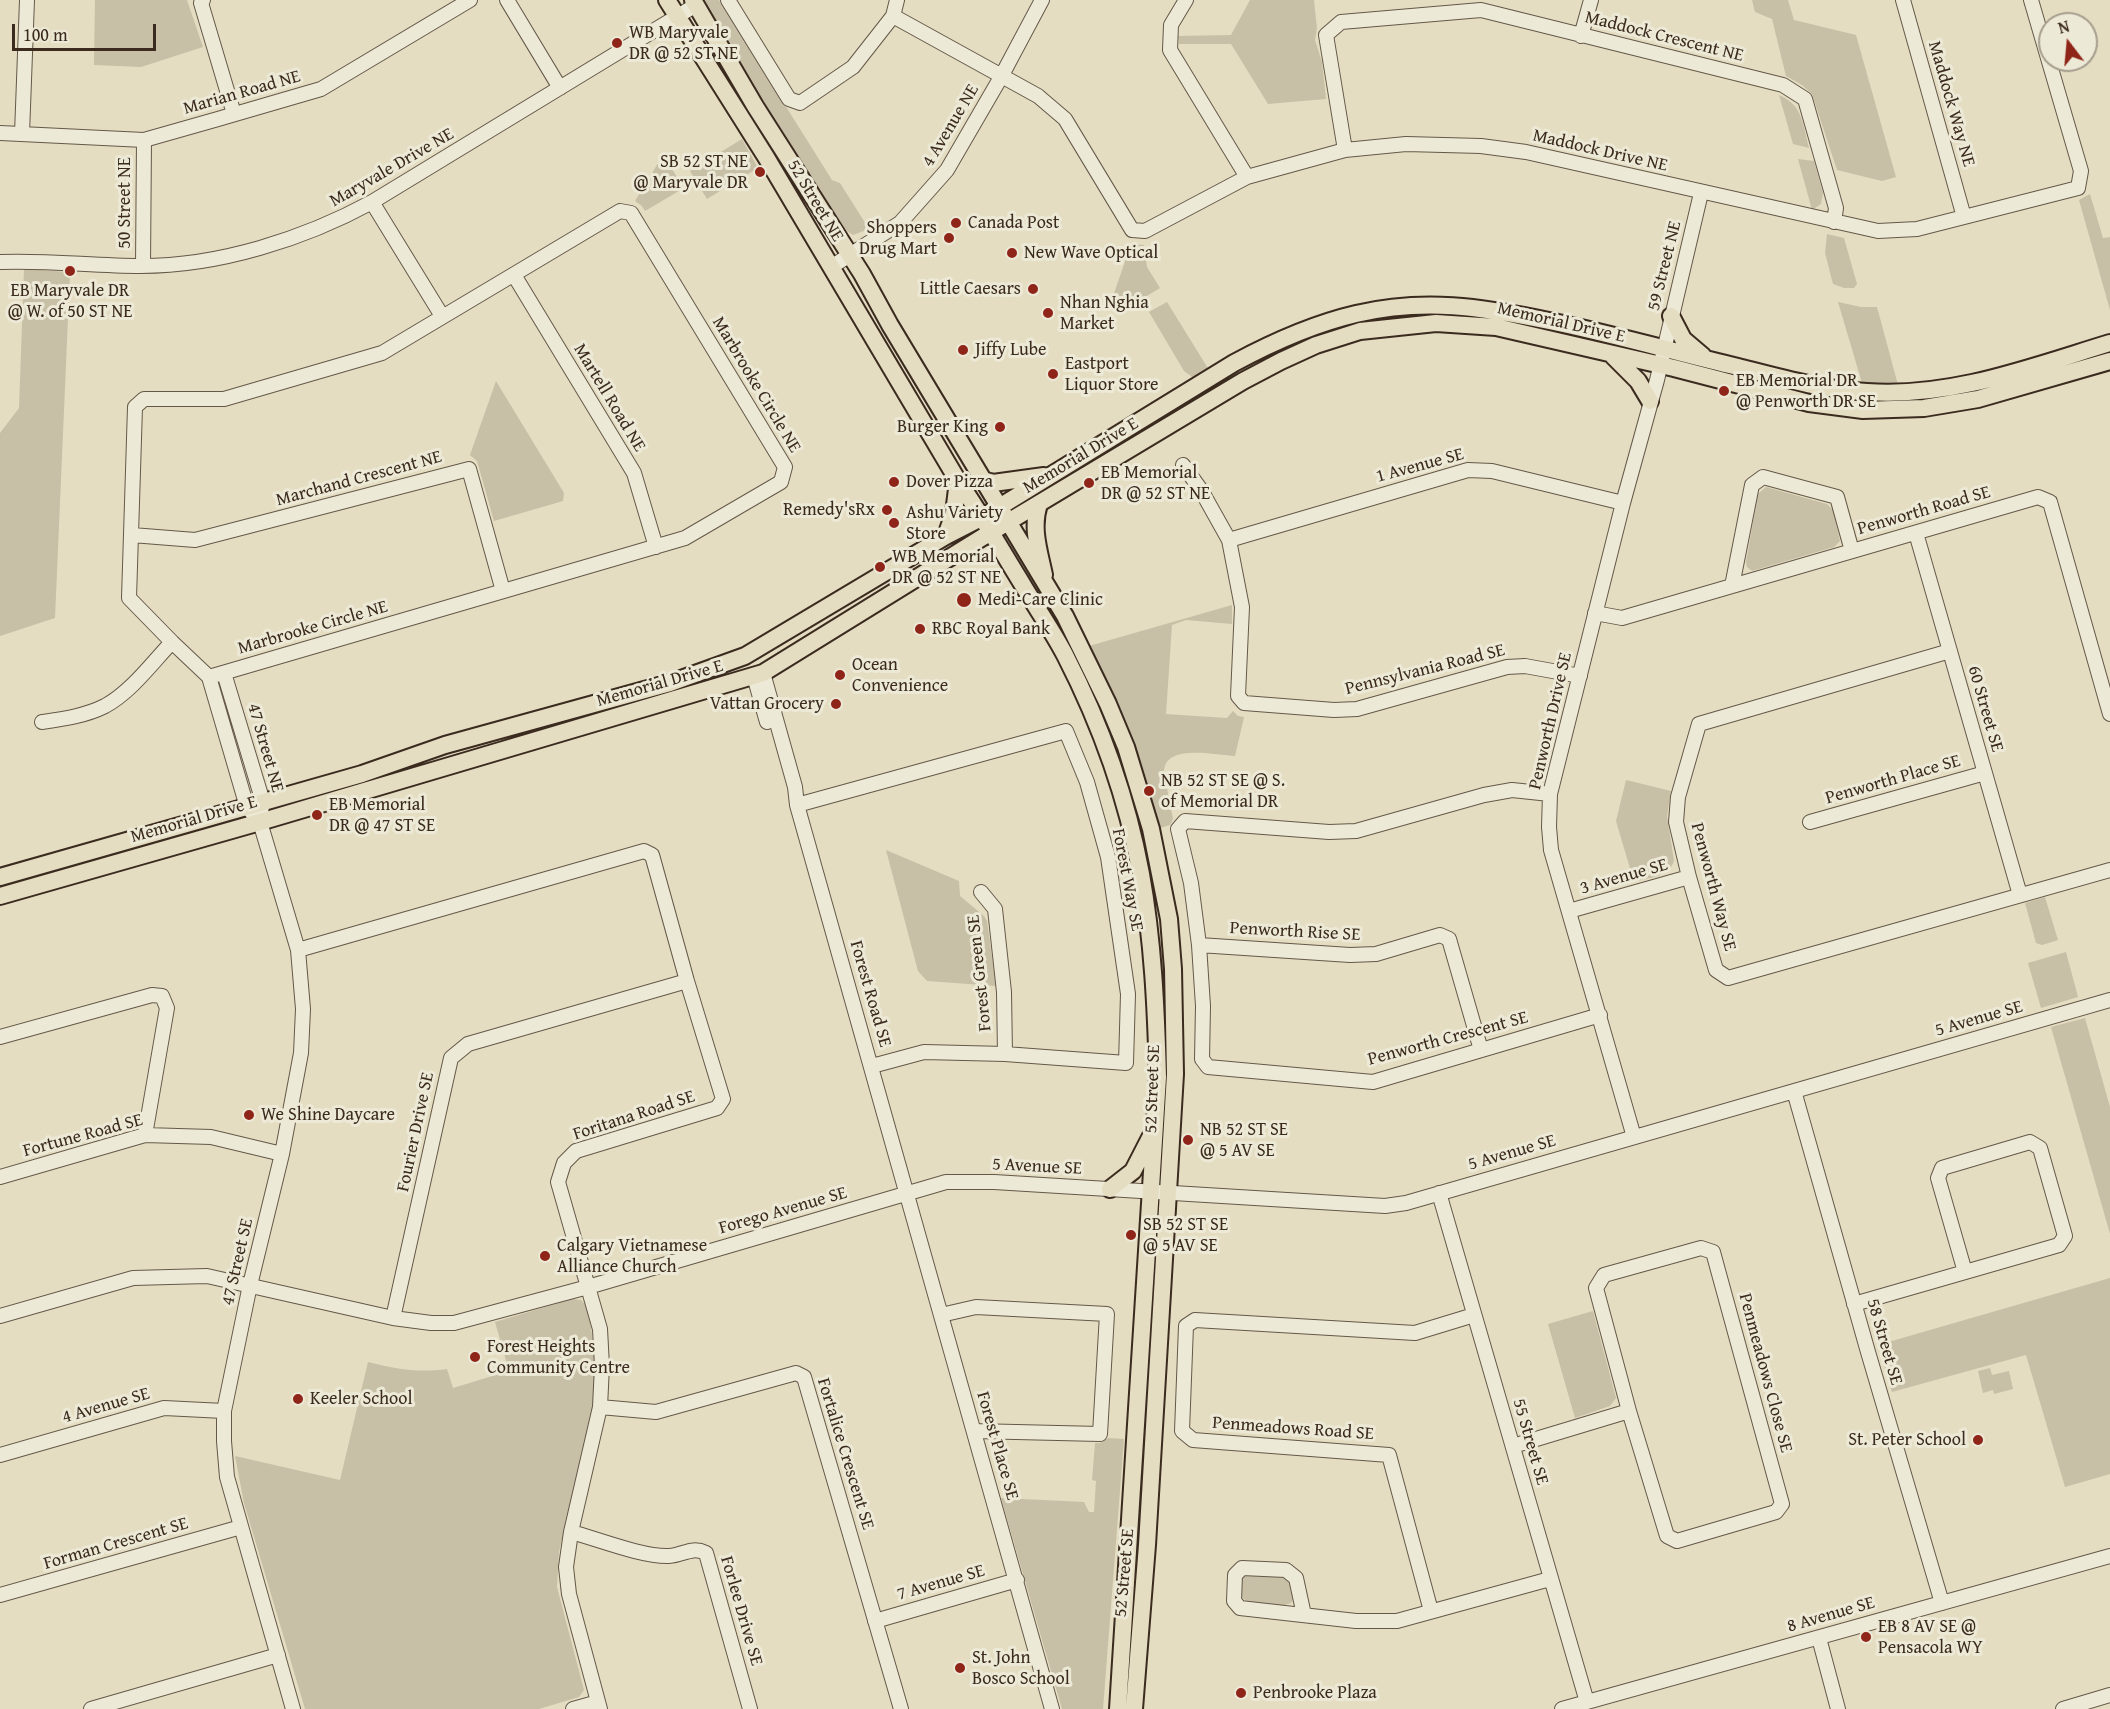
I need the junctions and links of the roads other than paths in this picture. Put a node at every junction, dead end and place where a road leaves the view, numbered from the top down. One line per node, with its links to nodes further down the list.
1 (27, 0): 21 (street)
2 (203, 0): 19 (street)
3 (470, 0): 19 (street, Marian Road NE)
4 (507, 0): 18 (street)
5 (667, 0): 15 (main road, 52 Street NE)
6 (728, 0): 14 (street)
7 (897, 0): 14 (street)
8 (1042, 0): 17 (street, 4 Avenue NE)
9 (1186, 0): 24 (street)
10 (1591, 0): 16 (street)
11 (1904, 0): 27 (street, Maddock Way NE)
12 (2031, 0): 27 (street, Maddock Drive NE)
13 (695, 3): 15 (street, Maryvale Drive NE); 29 (main road, 52 Street NE)
14 (893, 16): 17 (street)
15 (677, 17): 18 (street, Maryvale Drive NE); 32 (main road, 52 Street NE)
16 (1581, 36): 23 (street, Maddock Crescent NE); 28 (street, Maddock Crescent NE)
17 (1001, 77): 24 (street, Maddock Drive NE); 29 (street, 4 Avenue NE)
18 (560, 88): 26 (street, Maryvale Drive NE)
19 (234, 114): 22 (street, Marian Road NE)
20 (0, 134): 21 (street, Marian Road NE)
21 (22, 134): 22 (street, Marian Road NE)
22 (144, 140): 31 (street, 50 Street NE)
23 (1345, 150): 24 (street, Maddock Drive NE); 25 (street, Maddock Drive NE)
24 (1247, 177)
25 (1701, 193): 28 (street, Maddock Drive NE); 35 (street, 59 Street NE)
26 (372, 202): 31 (street, Maryvale Drive NE); 34 (street)
27 (1965, 217): 28 (street, Maddock Drive NE)
28 (1834, 222)
29 (851, 256): 32 (street, 4 Avenue NE); 44 (main road, 52 Street NE)
30 (0, 262): 31 (street, Maryvale Drive NE)
31 (143, 266)
32 (831, 267): 45 (main road, 52 Street NE)
33 (514, 275): 34 (street, Marbrooke Circle NE); 56 (street, Martell Road NE); 56 (street, Marbrooke Circle NE)
34 (442, 316): 53 (street, Marbrooke Circle NE)
35 (1671, 316): 38 (street, 59 Street NE); 39 (main road)
36 (2110, 343): 39 (main road, Memorial Drive E)
37 (1612, 355): 38 (main road, Memorial Drive E); 41 (main road); 47 (main road, Memorial Drive E)
38 (1661, 357): 39 (main road, Memorial Drive E); 40 (main road, Memorial Drive E); 41 (street, Penworth Drive SE); 43 (main road, Memorial Drive E)
39 (1708, 360)
40 (2110, 361)
41 (1650, 401): 46 (street, Penworth Drive SE)
42 (1184, 465): 55 (street, Pennsylvania Road SE)
43 (1051, 475): 44 (main road); 48 (main road, Memorial Drive E)
44 (983, 480): 48 (main road, 52 Street NE)
45 (958, 481): 49 (main road, 52 Street NE); 54 (main road)
46 (1623, 502): 55 (street, 1 Avenue SE); 63 (street, Penworth Drive SE)
47 (1039, 504): 50 (main road, Memorial Drive E); 60 (main road)
48 (998, 507): 49 (main road, Memorial Drive E); 50 (main road, 52 Street SE)
49 (983, 517): 51 (main road, 52 Street SE); 54 (main road, Memorial Drive E)
50 (1007, 523): 51 (main road, Memorial Drive E); 60 (main road, 52 Street SE)
51 (992, 532): 58 (main road, 52 Street SE); 59 (main road, Memorial Drive E)
52 (1916, 533): 57 (street, Penworth Road SE); 65 (street, 60 Street SE); 70 (street, Penworth Road SE)
53 (132, 535): 62 (street, Marchand Crescent NE); 64 (street, Marbrooke Circle NE)
54 (946, 536): 74 (main road, Memorial Drive E)
55 (1229, 540): 68 (street, Pennsylvania Road SE)
56 (657, 547): 62 (street, Marbrooke Circle NE)
57 (1852, 551): 61 (street, Penworth Road SE); 61 (street)
58 (1004, 554): 59 (main road); 95 (main road, 52 Street SE)
59 (954, 556): 67 (main road, Memorial Drive E)
60 (1047, 585): 101 (main road, 52 Street SE)
61 (1732, 586): 63 (street, Penworth Road SE)
62 (503, 591): 66 (street, Marbrooke Circle NE)
63 (1595, 613): 68 (street, Penworth Drive SE)
64 (172, 642): 69 (street, Marbrooke Circle NE); 71 (street)
65 (1950, 651): 72 (street, 60 Street SE); 80 (street, Penworth Way SE)
66 (224, 673): 69 (street, Marbrooke Circle NE); 74 (street, 47 Street NE)
67 (758, 675): 75 (street, Forest Road SE); 76 (main road, Memorial Drive E)
68 (1580, 676): 73 (street, Penworth Drive SE)
69 (209, 677): 74 (street, 47 Street NE)
70 (2110, 714)
71 (42, 722)
72 (1985, 773): 77 (street, Penworth Place SE); 82 (street, 60 Street SE)
73 (1550, 794): 84 (street, Penworth Drive SE); 85 (street, Penworth Crescent SE)
74 (255, 804): 76 (street, 47 Street NE); 79 (main road, Memorial Drive E)
75 (798, 805): 92 (street, Forest Way SE); 93 (street, Forest Road SE)
76 (260, 822): 83 (main road, Memorial Drive E); 86 (street, 47 Street SE)
77 (1810, 822)
78 (2110, 870): 82 (street)
79 (0, 877)
80 (1689, 877): 82 (street, Penworth Way SE); 84 (street, 3 Avenue SE)
81 (981, 892): 92 (street, Forest Green SE)
82 (2019, 895)
83 (0, 896)
84 (1569, 911): 89 (street, Penworth Drive SE)
85 (1199, 945): 91 (street, Penworth Rise SE); 91 (street, Penworth Crescent SE)
86 (298, 950): 87 (street, Foritana Road SE); 98 (street, 47 Street SE)
87 (687, 981): 106 (street, Foritana Road SE); 111 (street, Fourier Drive SE)
88 (2110, 1000): 94 (street, 5 Avenue SE)
89 (1600, 1015): 91 (street, Penworth Crescent SE); 97 (street, Penworth Drive SE)
90 (0, 1037): 96 (street)
91 (1481, 1050)
92 (1005, 1054): 93 (street, Forest Way SE)
93 (872, 1066): 102 (street, Forest Road SE)
94 (1794, 1091): 97 (street, 5 Avenue SE); 107 (street, 58 Street SE)
95 (1155, 1127): 100 (main road); 101 (main road, 52 Street SE)
96 (145, 1135): 98 (street, Fortune Road SE); 99 (street, Fortune Road SE)
97 (1634, 1137): 103 (street, 5 Avenue SE)
98 (282, 1154): 105 (street, 47 Street SE)
99 (0, 1177)
100 (1110, 1189): 101 (street, 5 Avenue SE); 102 (street, 5 Avenue SE)
101 (1159, 1192): 103 (street, 5 Avenue SE); 139 (main road, 52 Street SE); 140 (main road, 52 Street SE)
102 (907, 1193): 106 (street, Forego Avenue SE); 108 (street, Forest Place SE)
103 (1439, 1193): 109 (street, 55 Street SE)
104 (1965, 1272): 104 (street); 107 (street)
105 (250, 1286): 110 (street, Forego Avenue SE); 111 (street, Forego Avenue SE); 113 (street, 47 Street SE)
106 (588, 1287): 111 (street, Forego Avenue SE); 112 (street, Foritana Road SE)
107 (1854, 1304): 124 (street, 58 Street SE)
108 (941, 1315): 115 (street, Forest Place SE); 115 (street)
109 (1474, 1315): 116 (street, 55 Street SE); 125 (street, Penmeadows Road SE)
110 (0, 1316)
111 (393, 1317)
112 (600, 1407): 119 (street, Foritana Road SE); 127 (street, Fortalice Crescent SE)
113 (224, 1411): 117 (street, 4 Avenue SE); 118 (street, 47 Street SE)
114 (1629, 1411): 114 (street, Penmeadows Close SE); 116 (street)
115 (974, 1431): 122 (street, Forest Place SE)
116 (1513, 1446): 121 (street, 55 Street SE)
117 (0, 1455)
118 (241, 1527): 123 (street, Forman Crescent SE); 129 (street, 47 Street SE)
119 (571, 1532): 132 (street, Foritana Road SE); 136 (street, Forlee Drive SE)
120 (2110, 1556): 124 (street, 8 Avenue SE)
121 (1551, 1579): 125 (street); 131 (street, 55 Street SE)
122 (1017, 1580): 127 (street, 7 Avenue SE); 138 (street, Forest Place SE)
123 (0, 1595)
124 (1942, 1603): 128 (street, 8 Avenue SE)
125 (1431, 1611): 126 (street)
126 (1304, 1615): 126 (street)
127 (875, 1621): 137 (street, Fortalice Crescent SE)
128 (1818, 1638): 131 (street, 8 Avenue SE); 142 (street)
129 (278, 1655): 133 (street); 134 (street, 47 Street SE)
130 (2110, 1695): 143 (street)
131 (1587, 1702): 141 (street, 8 Avenue SE)
132 (599, 1705): 135 (street)
133 (91, 1709)
134 (293, 1709)
135 (573, 1709)
136 (750, 1709)
137 (901, 1709)
138 (1052, 1709)
139 (1118, 1709)
140 (1134, 1709)
141 (1562, 1709)
142 (1838, 1709)
143 (2062, 1709)

